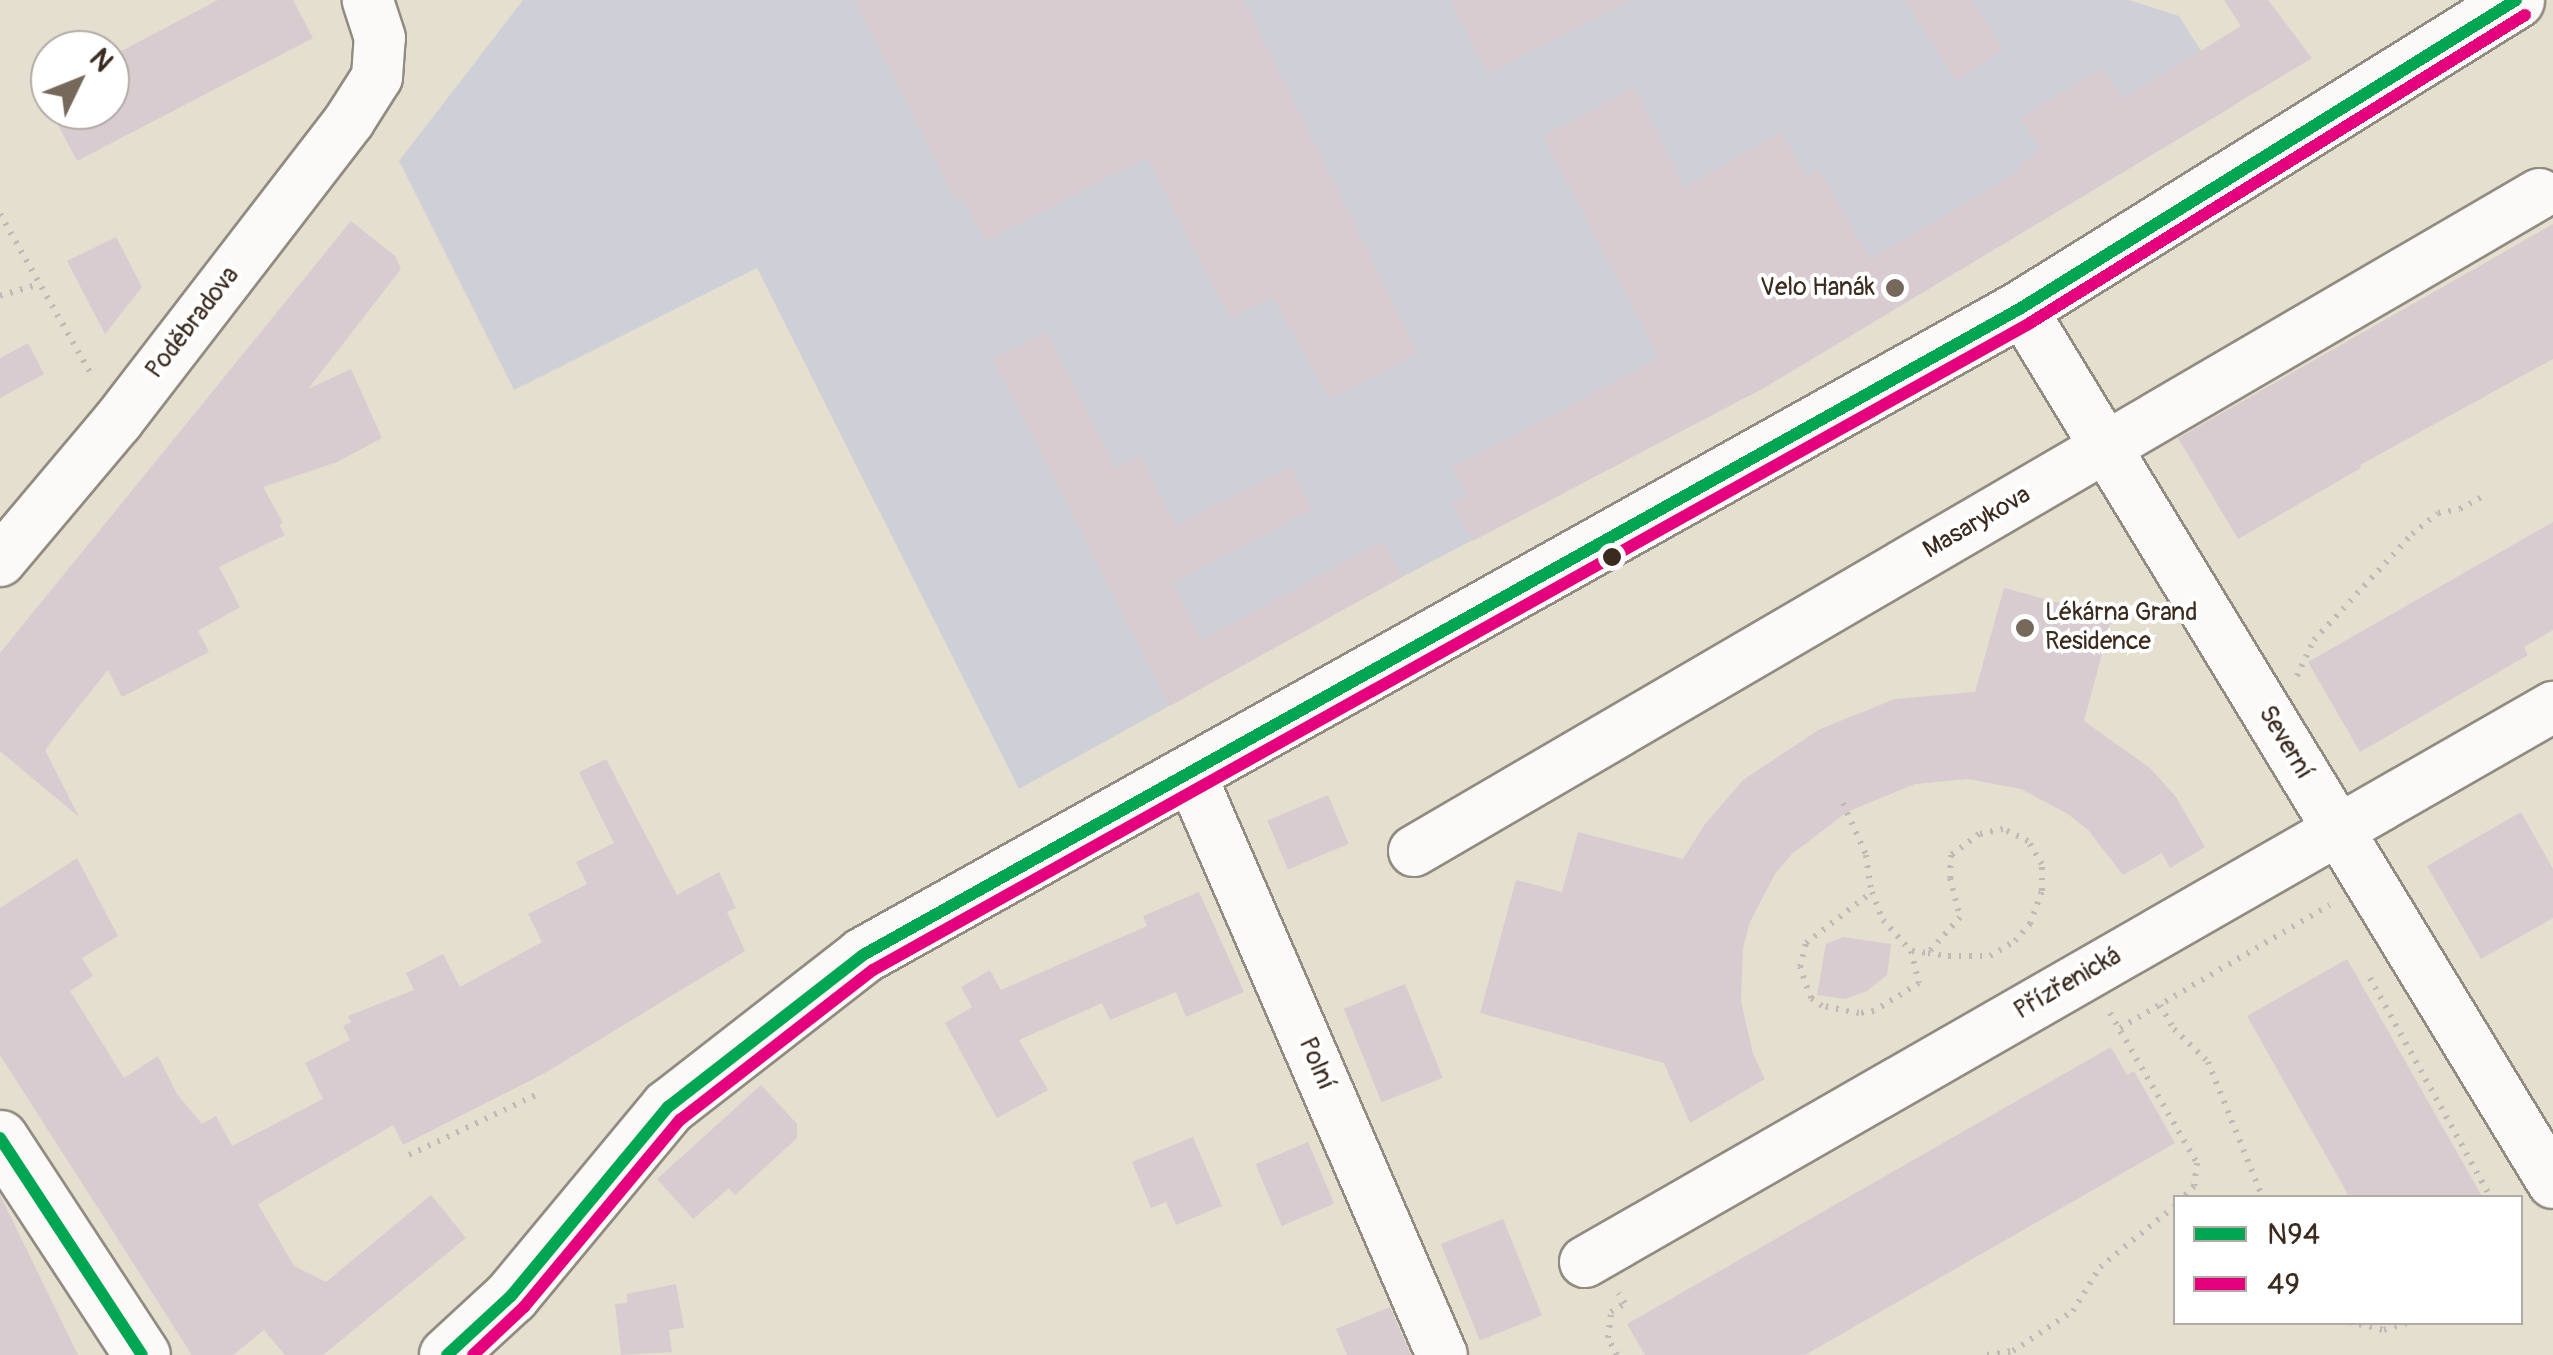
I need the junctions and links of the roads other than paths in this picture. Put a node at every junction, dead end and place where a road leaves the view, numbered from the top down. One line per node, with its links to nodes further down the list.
1 (368, 0): 6 (street, Poděbradova)
2 (2501, 4): 4 (street)
3 (2538, 194): 5 (street, Masarykova)
4 (2020, 308): 5 (street, Severní); 8 (street)
5 (2106, 448): 9 (street, Severní); 10 (street, Masarykova)
6 (0, 561)
7 (2553, 707): 9 (street, Přízřenická)
8 (1190, 773): 15 (street); 16 (street, Polní)
9 (2338, 829): 12 (street, Severní); 13 (street, Přízřenická)
10 (1414, 851)
11 (0, 1138): 14 (street)
12 (2552, 1178)
13 (1585, 1262)
14 (142, 1355)
15 (447, 1355)
16 (1442, 1355)

